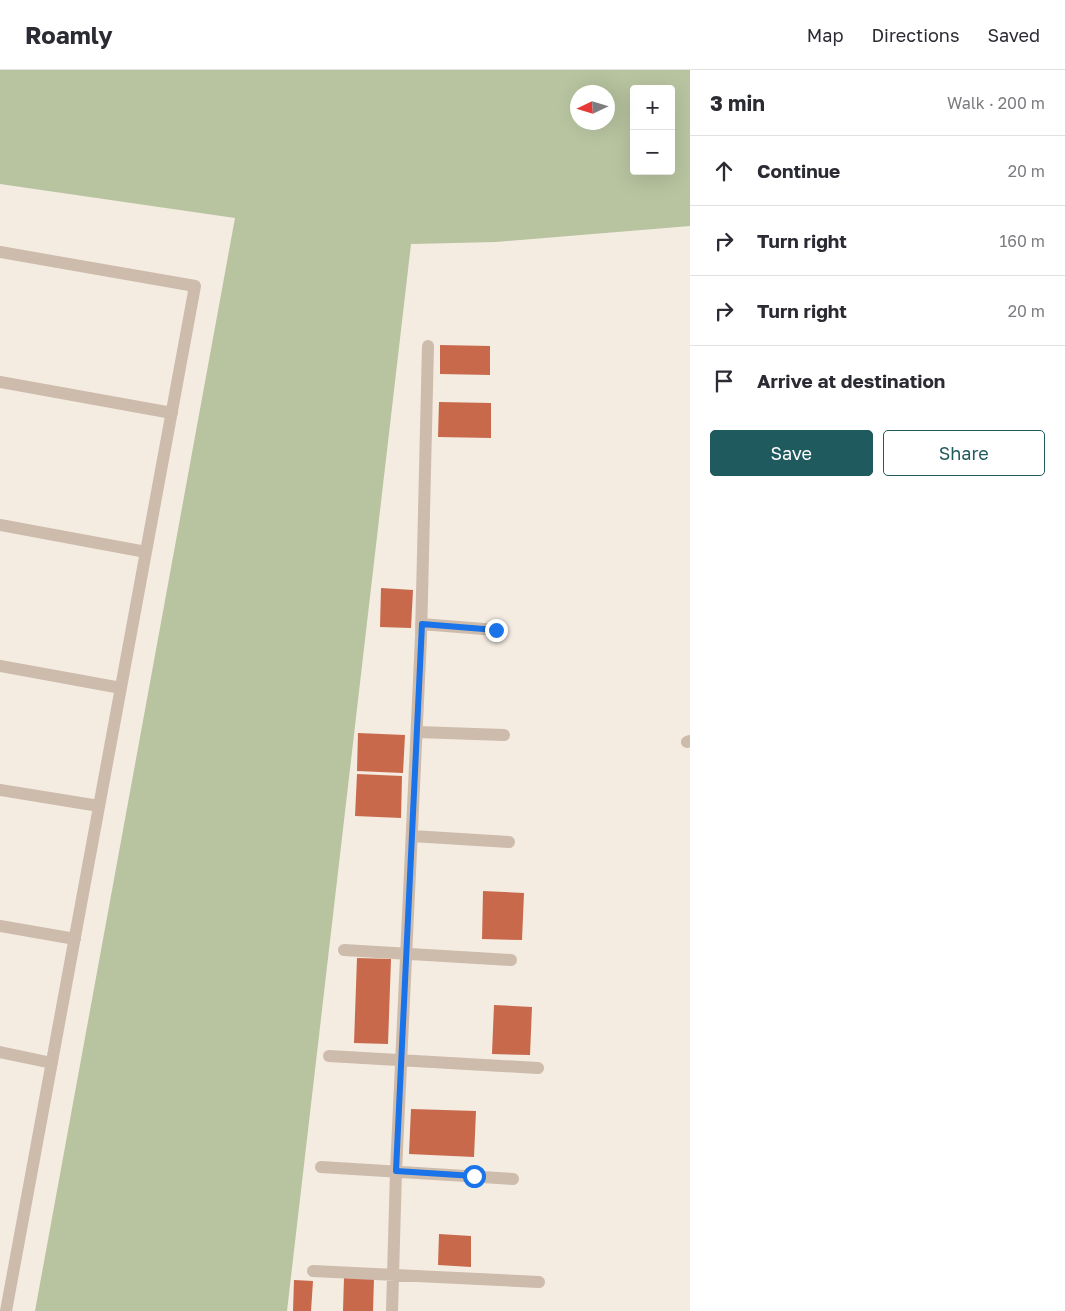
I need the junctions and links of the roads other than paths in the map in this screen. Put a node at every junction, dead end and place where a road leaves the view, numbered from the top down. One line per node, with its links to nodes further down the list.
1 (0, 252): 4 (street)
2 (428, 346): 7 (street)
3 (0, 382): 4 (street)
4 (172, 413): 6 (street)
5 (0, 524): 6 (street)
6 (146, 552): 10 (street)
7 (422, 624): 8 (street); 11 (street)
8 (496, 630)
9 (0, 666): 10 (street)
10 (121, 688): 14 (street)
11 (417, 732): 12 (street); 15 (street)
12 (504, 734)
13 (0, 790): 14 (street)
14 (99, 806): 18 (street)
15 (412, 836): 16 (street); 20 (street)
16 (509, 842)
17 (0, 926): 18 (street)
18 (75, 939): 25 (street)
19 (344, 950): 20 (street)
20 (406, 953): 21 (street); 24 (street)
21 (510, 960)
22 (0, 1052): 25 (street)
23 (329, 1056): 24 (street)
24 (401, 1059): 26 (street); 28 (street)
25 (52, 1062): 33 (street)
26 (538, 1068)
27 (321, 1167): 28 (street)
28 (396, 1171): 29 (street); 31 (street)
29 (513, 1179)
30 (313, 1271): 31 (street)
31 (394, 1276): 32 (street); 34 (street)
32 (540, 1282)
33 (6, 1311)
34 (392, 1311)

